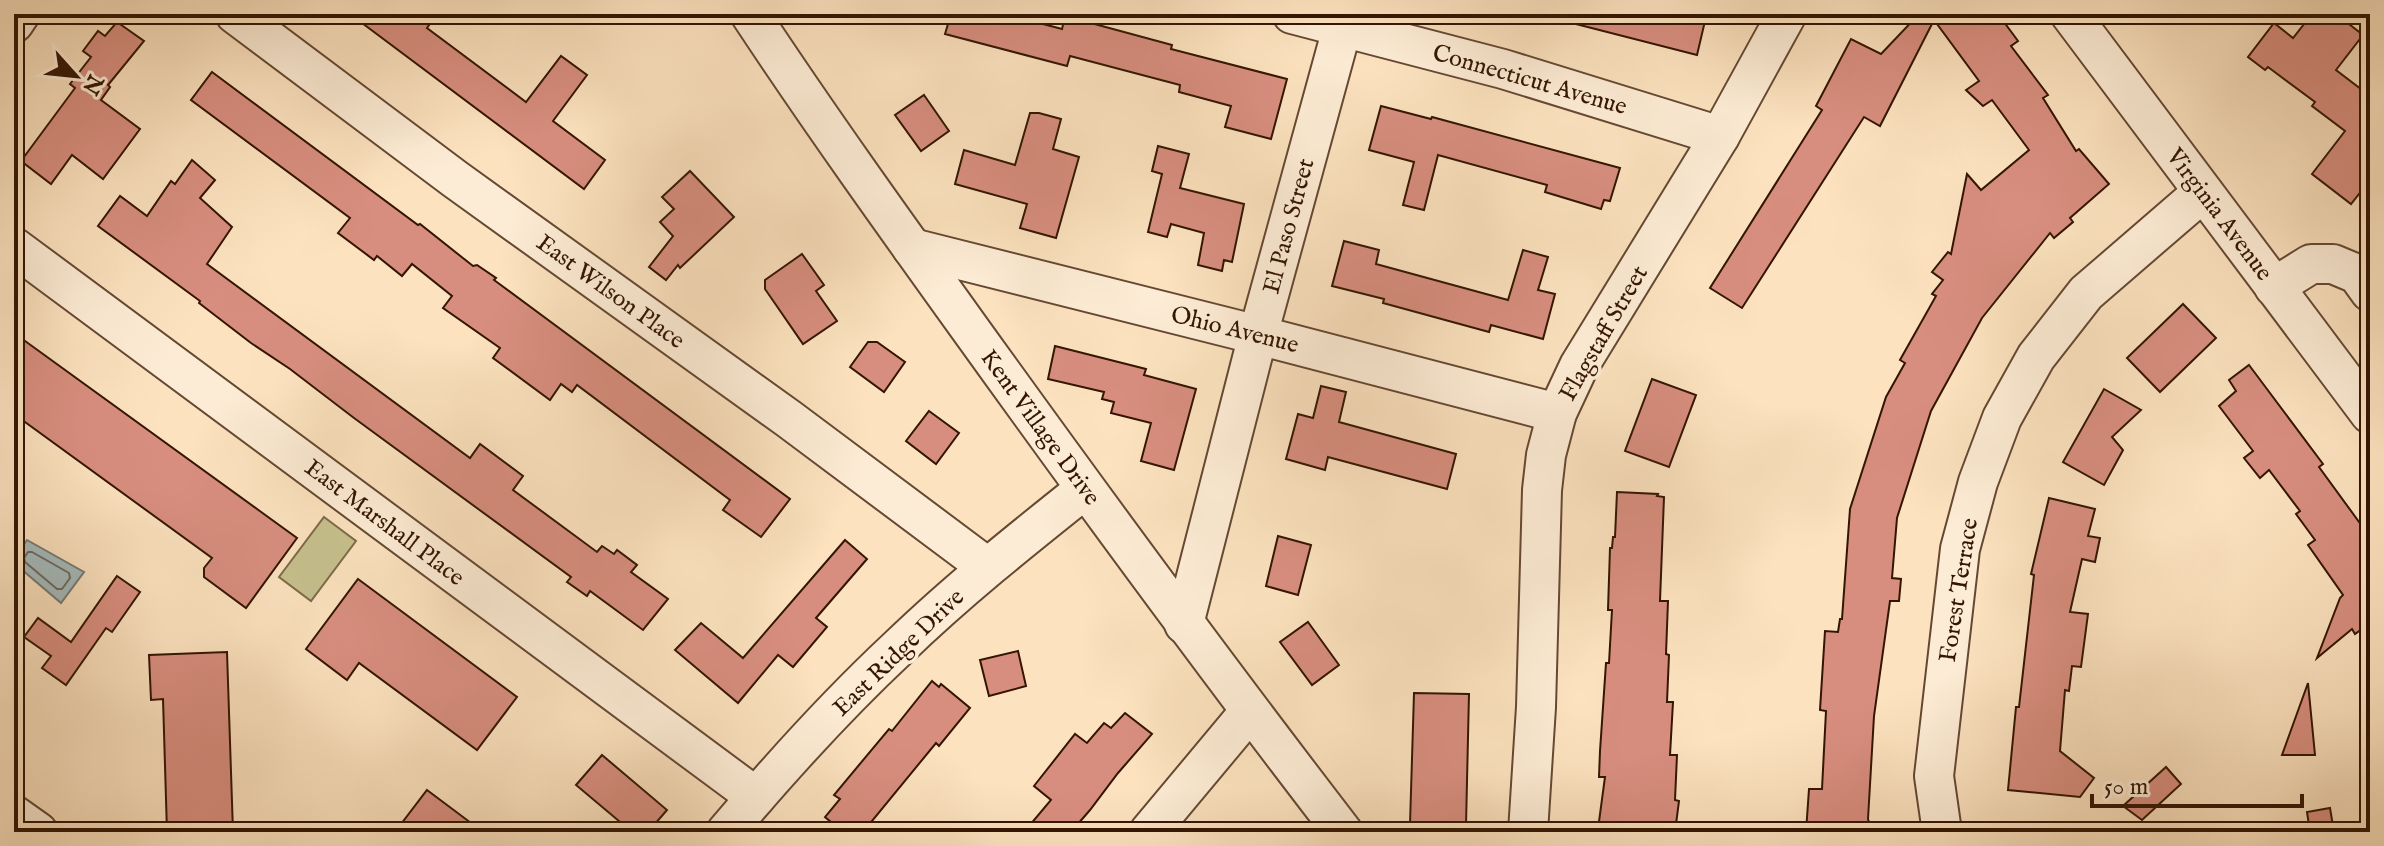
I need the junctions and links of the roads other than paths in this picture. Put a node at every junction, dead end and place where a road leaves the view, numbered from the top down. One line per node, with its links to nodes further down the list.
1 (20, 14): 8 (street)
2 (235, 14): 19 (street, East Wilson Place)
3 (750, 14): 12 (street, Kent Village Drive)
4 (1292, 14): 7 (street, Connecticut Avenue)
5 (1787, 14): 9 (street, Flagstaff Street)
6 (2070, 14): 10 (street, Virginia Avenue)
7 (1344, 21): 9 (street, Connecticut Avenue); 15 (street, El Paso Street)
8 (14, 23)
9 (1720, 136): 16 (street, Flagstaff Street)
10 (2203, 192): 13 (street, Virginia Avenue); 29 (street, Forest Terrace)
11 (14, 247): 22 (street, East Marshall Place)
12 (912, 248): 15 (street, Ohio Avenue); 18 (street, Kent Village Drive)
13 (2274, 287): 14 (street); 17 (street, Virginia Avenue)
14 (2370, 292)
15 (1258, 335): 16 (street, Ohio Avenue); 20 (street, El Paso Street)
16 (1557, 413): 28 (street, Flagstaff Street)
17 (2370, 414)
18 (1085, 489): 19 (street, East Ridge Drive); 20 (street, Kent Village Drive)
19 (987, 567): 22 (street, East Ridge Drive)
20 (1184, 624): 21 (street, Kent Village Drive)
21 (1250, 711): 26 (street); 27 (street, Kent Village Drive)
22 (756, 797): 25 (street, East Ridge Drive)
23 (14, 815): 24 (street)
24 (38, 832)
25 (726, 832)
26 (1149, 832)
27 (1343, 832)
28 (1528, 832)
29 (1942, 832)

